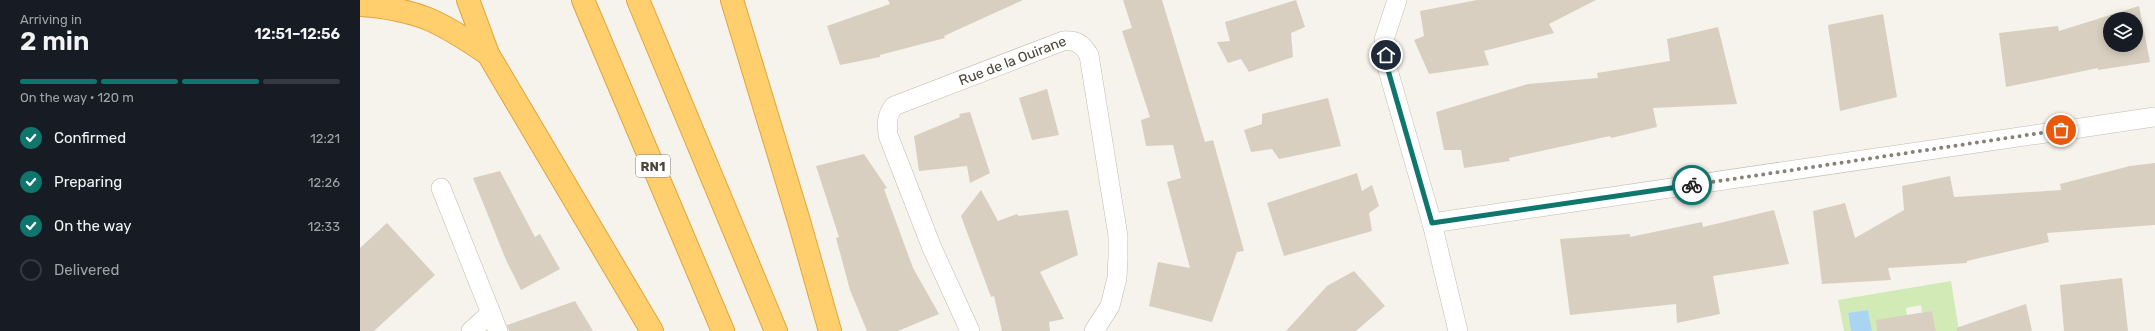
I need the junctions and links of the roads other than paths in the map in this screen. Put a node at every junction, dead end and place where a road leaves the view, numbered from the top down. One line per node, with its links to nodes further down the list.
1 (468, 0): 7 (highway)
2 (583, 0): 15 (highway, RN1)
3 (638, 0): 16 (highway)
4 (732, 0): 17 (highway)
5 (1397, 0): 10 (street)
6 (360, 5): 7 (highway)
7 (488, 54): 14 (highway)
8 (2155, 117): 10 (street)
9 (441, 188): 11 (street)
10 (1432, 223): 20 (street)
11 (491, 313): 12 (street); 13 (street)
12 (471, 331)
13 (498, 331)
14 (652, 331)
15 (723, 331)
16 (776, 331)
17 (830, 331)
18 (970, 331): 19 (street, Rue de la Ouirane)
19 (1094, 331)
20 (1458, 331)

